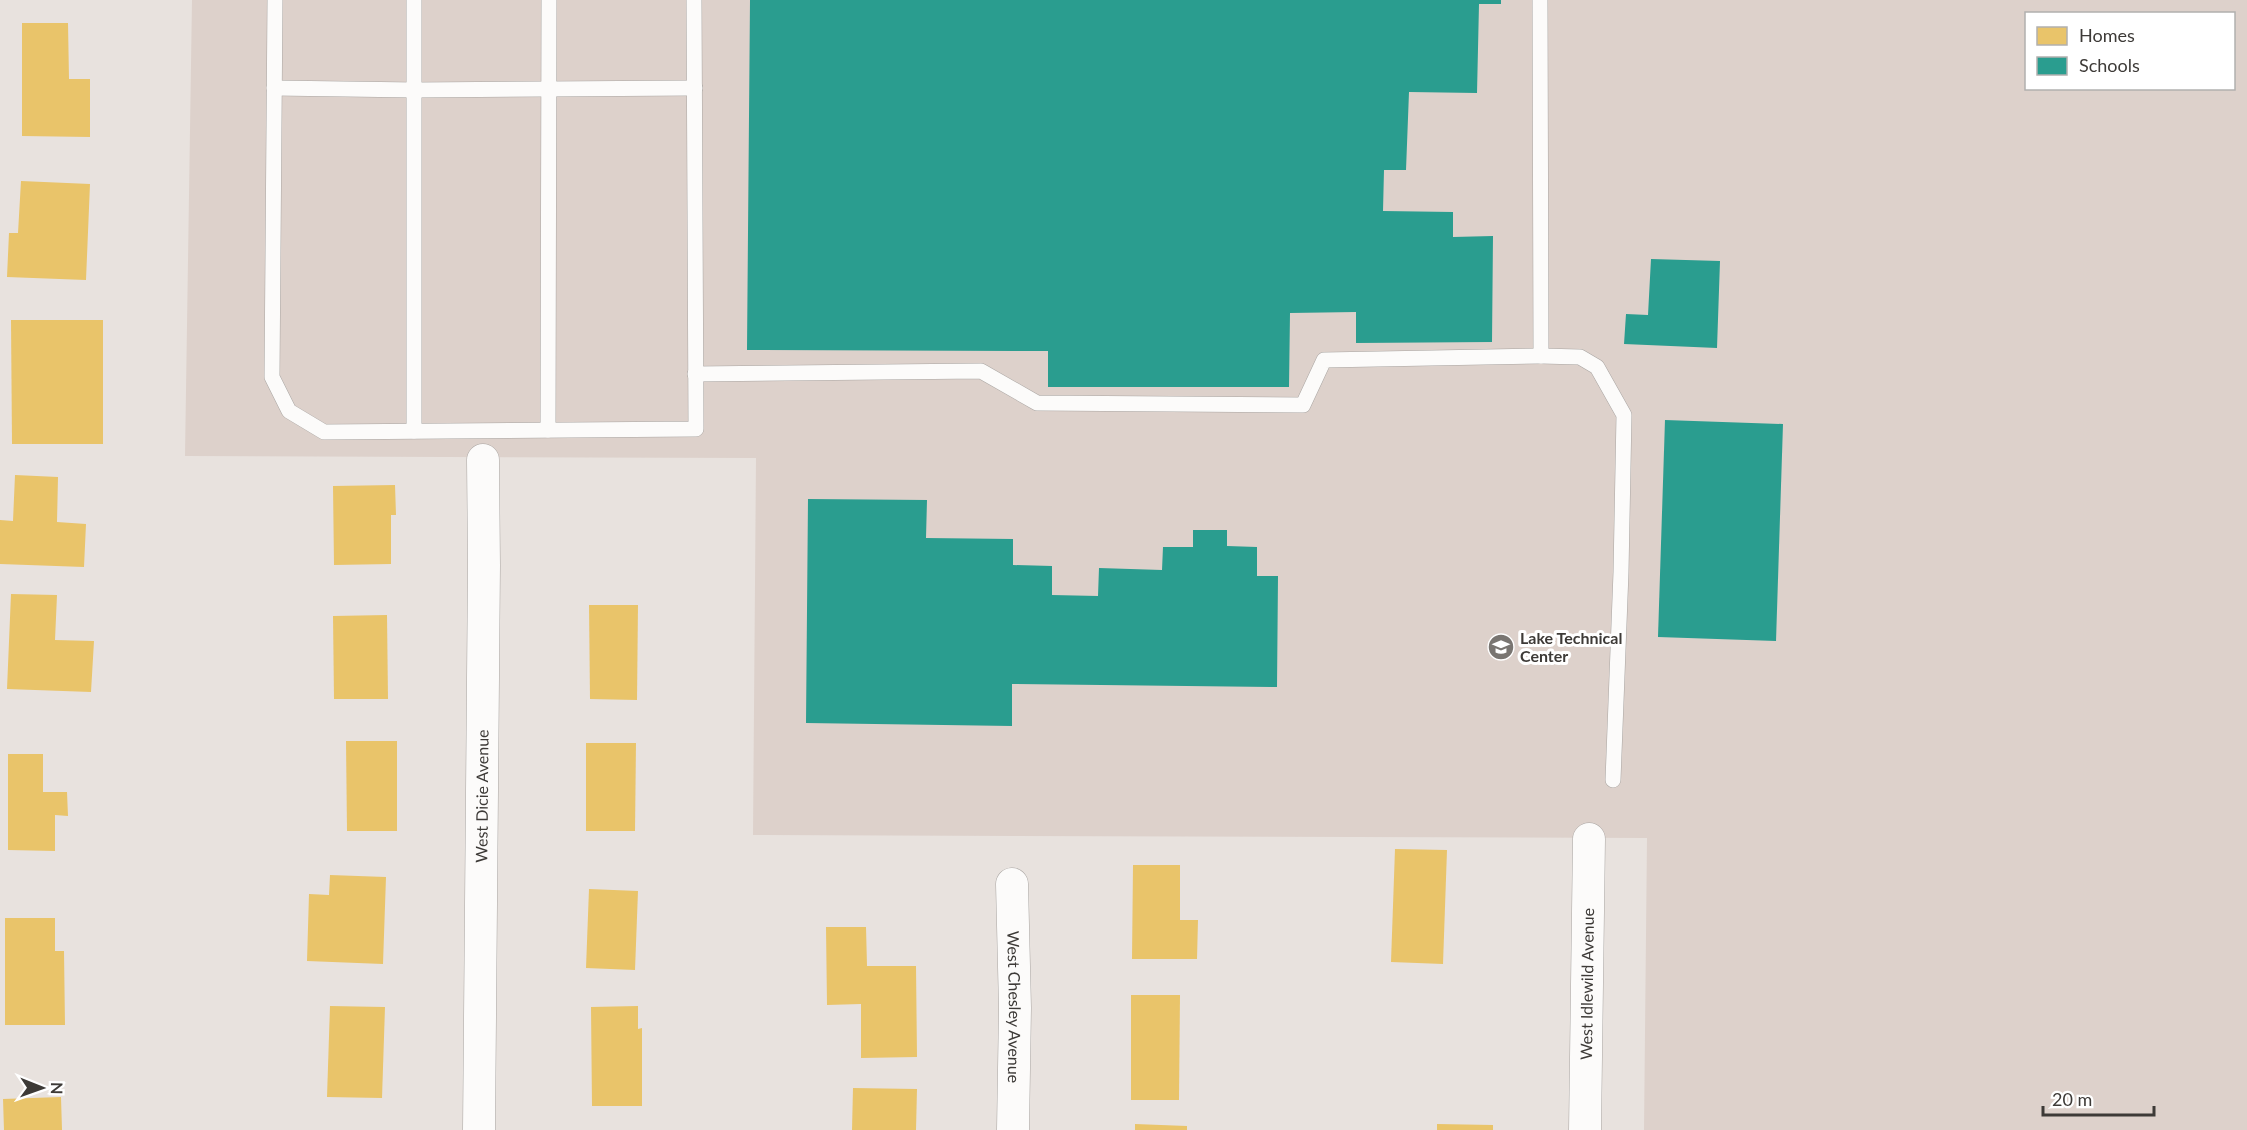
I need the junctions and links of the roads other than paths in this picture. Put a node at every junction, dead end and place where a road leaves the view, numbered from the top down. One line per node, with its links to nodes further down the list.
1 (275, 0): 6 (lane)
2 (414, 0): 9 (lane)
3 (549, 0): 8 (lane)
4 (694, 0): 7 (lane)
5 (1540, 0): 10 (lane)
6 (274, 88): 9 (lane); 13 (lane)
7 (695, 88): 8 (lane); 11 (lane)
8 (549, 89): 9 (lane); 12 (lane)
9 (415, 90): 13 (lane)
10 (1541, 356): 11 (lane); 15 (lane)
11 (695, 374): 12 (lane)
12 (548, 430): 13 (lane)
13 (414, 431)
14 (483, 460): 18 (street, West Dicie Avenue)
15 (1613, 780)
16 (1589, 839): 20 (street, West Idlewild Avenue)
17 (1012, 884): 19 (street, West Chesley Avenue)
18 (479, 1130)
19 (1013, 1130)
20 (1585, 1130)

